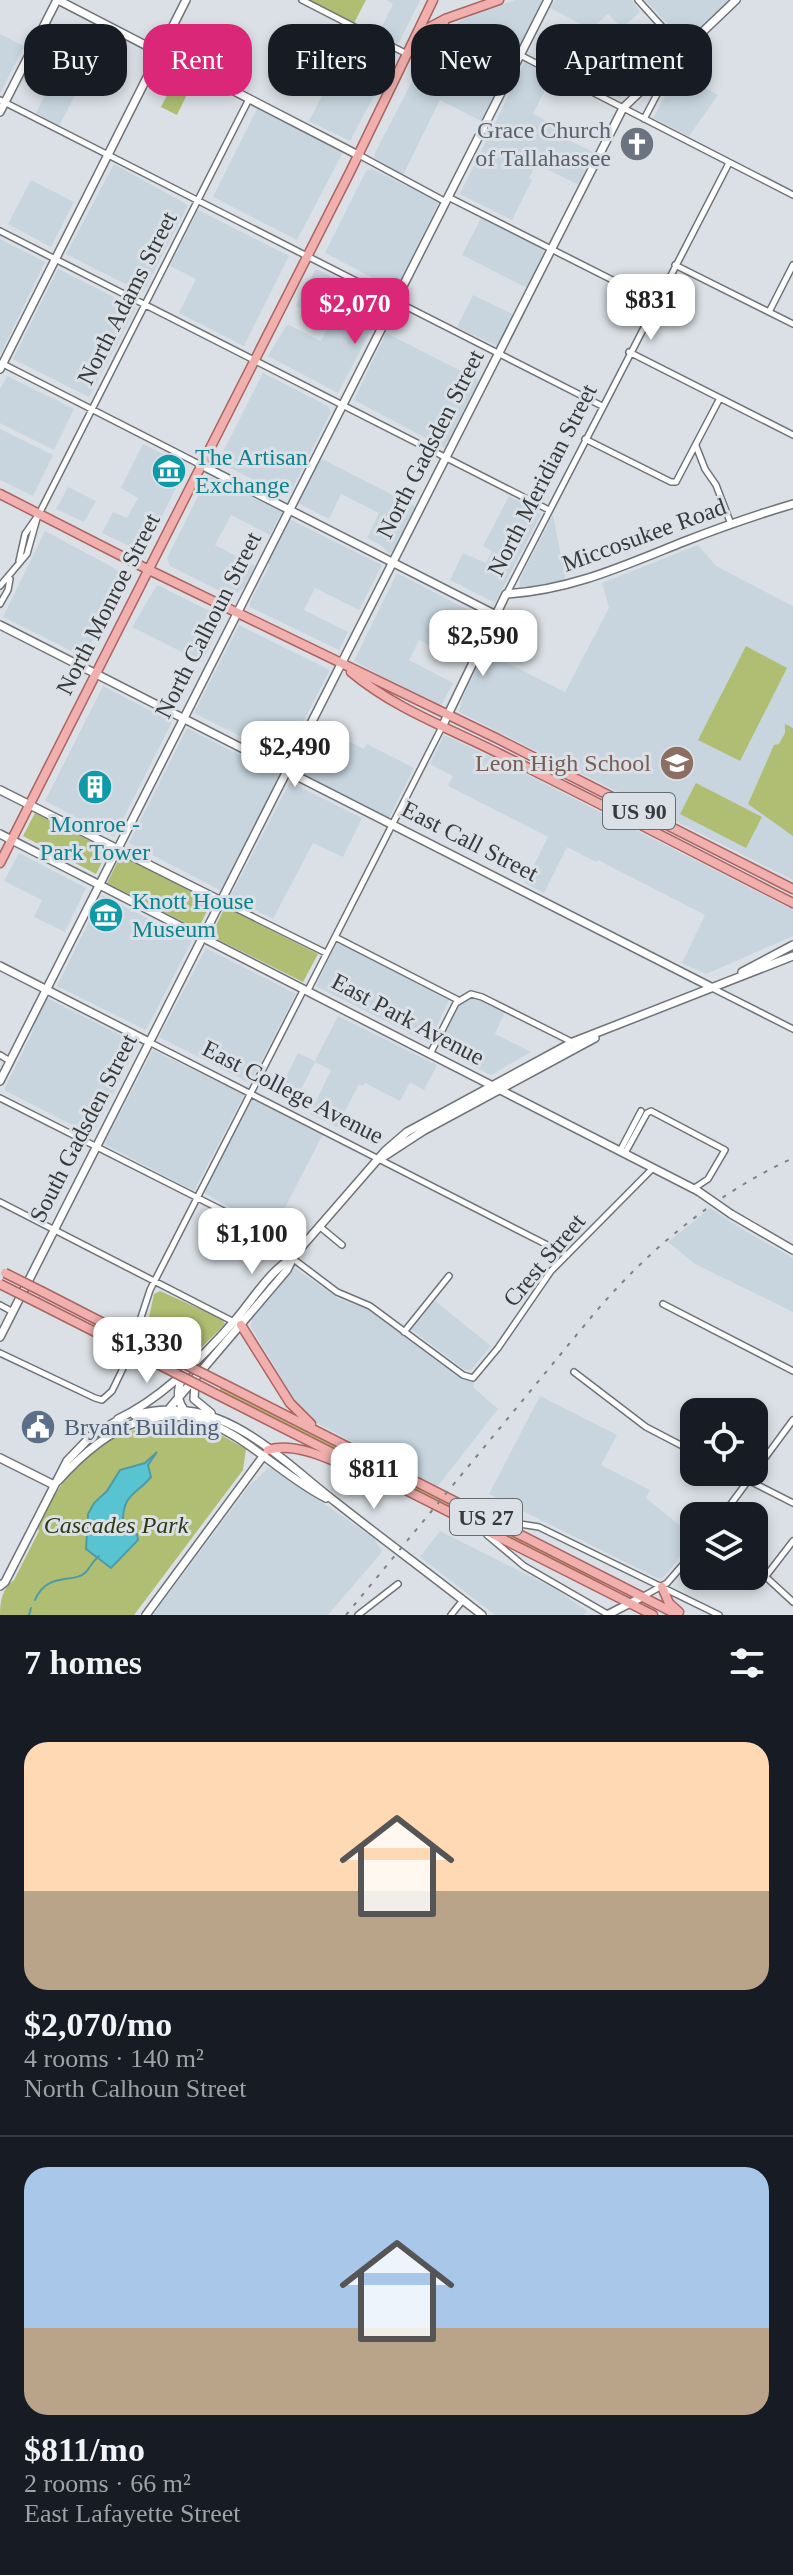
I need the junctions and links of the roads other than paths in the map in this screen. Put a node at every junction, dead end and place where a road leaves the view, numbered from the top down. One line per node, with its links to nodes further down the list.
1 (57, 0): 15 (street); 25 (street)
2 (186, 0): 10 (street)
3 (302, 0): 17 (street)
4 (499, 0): 9 (main road)
5 (548, 0): 18 (street, North Calhoun Street)
6 (638, 0): 13 (street)
7 (736, 0): 14 (street, North Gadsden Street)
8 (432, 2): 9 (main road); 11 (main road, North Monroe Street)
9 (449, 18): 12 (main road); 17 (main road)
10 (174, 24)
11 (422, 24)
12 (437, 24)
13 (660, 24)
14 (712, 24)
15 (143, 44)
16 (411, 46): 17 (main road, North Monroe Street)
17 (407, 54): 30 (main road, North Monroe Street)
18 (520, 55): 26 (street)
19 (143, 87): 29 (street)
20 (246, 96): 24 (street)
21 (499, 96): 33 (street, North Calhoun Street)
22 (636, 96): 26 (street, North Gadsden Street)
23 (656, 96): 28 (street)
24 (250, 98): 30 (street); 34 (street, North Adams Street)
25 (3, 101): 27 (street); 29 (street)
26 (623, 108): 28 (street); 36 (street, North Gadsden Street)
27 (0, 112)
28 (644, 119): 31 (street)
29 (109, 155): 34 (street); 38 (street)
30 (358, 155): 33 (street); 37 (main road, North Monroe Street)
31 (729, 163): 32 (street); 39 (street, North Meridian Street)
32 (793, 195)
33 (447, 199): 36 (street); 41 (street, North Calhoun Street)
34 (197, 200): 37 (street); 43 (street, North Adams Street)
35 (0, 231): 38 (street)
36 (551, 249): 42 (street); 47 (street, North Gadsden Street)
37 (307, 256): 41 (street); 48 (main road, North Monroe Street)
38 (56, 259): 43 (street); 49 (street)
39 (675, 265): 42 (street, North Meridian Street); 44 (street)
40 (793, 265): 44 (street)
41 (395, 301): 47 (street); 51 (street, North Calhoun Street)
42 (656, 302): 46 (street, North Meridian Street)
43 (144, 305): 48 (street); 53 (street, North Adams Street)
44 (769, 312): 45 (street)
45 (793, 324)
46 (629, 352): 50 (street); 52 (street, North Meridian Street)
47 (499, 353): 52 (street); 57 (street, North Gadsden Street)
48 (254, 361): 51 (street); 58 (main road, North Monroe Street)
49 (1, 365): 53 (street)
50 (720, 398): 54 (street); 56 (street)
51 (342, 405): 57 (street); 61 (street, North Calhoun Street)
52 (602, 406): 55 (street, North Meridian Street)
53 (91, 408): 58 (street); 63 (street, North Adams Street)
54 (793, 435)
55 (585, 439): 56 (street); 62 (street, North Meridian Street)
56 (696, 446): 64 (street)
57 (446, 457): 62 (street); 65 (street, North Gadsden Street)
58 (201, 465): 61 (street); 66 (main road, North Monroe Street)
59 (0, 494): 63 (main road, US 90)
60 (793, 504): 64 (street, Miccosukee Road)
61 (289, 510): 65 (street); 71 (street, North Calhoun Street)
62 (549, 510): 69 (street, North Meridian Street)
63 (39, 514): 66 (main road, US 90); 67 (street, North Adams Street)
64 (731, 524): 69 (street, Miccosukee Road)
65 (392, 562): 72 (street); 74 (street, North Gadsden Street)
66 (147, 569): 71 (main road, US 90); 75 (main road, North Monroe Street)
67 (10, 577): 68 (street, North Adams Street); 70 (street, North Adams Street)
68 (0, 586)
69 (506, 594): 72 (street, North Meridian Street)
70 (0, 604)
71 (236, 613): 74 (main road, US 90); 77 (street, North Calhoun Street)
72 (496, 615): 76 (street, North Meridian Street)
73 (0, 625): 75 (street, East Call Street)
74 (341, 664): 76 (main road, US 90); 78 (main road, US 90); 80 (street, North Gadsden Street)
75 (95, 673): 77 (street, East Call Street); 83 (main road, North Monroe Street)
76 (447, 716): 78 (street, North Meridian Street); 79 (main road, US 90)
77 (183, 718): 80 (street, East Call Street); 89 (street, North Calhoun Street)
78 (442, 727): 81 (main road, US 90); 85 (street, North Meridian Street)
79 (539, 760): 81 (main road); 84 (main road, US 90)
80 (287, 770): 85 (street, East Call Street); 93 (street, North Gadsden Street)
81 (534, 771): 86 (main road, US 90)
82 (0, 790): 83 (street, East Park Avenue)
83 (29, 804): 88 (main road, North Monroe Street); 89 (street, East Park Avenue)
84 (659, 821): 86 (main road); 92 (main road, US 90)
85 (392, 824): 95 (street, North Meridian Street); 101 (street, East Call Street)
86 (653, 832): 94 (main road, US 90)
87 (0, 834): 88 (street, East Park Avenue)
88 (11, 840): 90 (main road, North Monroe Street); 91 (street, East Park Avenue)
89 (117, 848): 91 (street, North Calhoun Street); 93 (street, East Park Avenue)
90 (0, 863)
91 (99, 884): 96 (street, East Park Avenue); 103 (street, North Calhoun Street)
92 (793, 889)
93 (221, 901): 96 (street, North Gadsden Street); 98 (street, East Park Avenue)
94 (793, 903)
95 (335, 937): 98 (street, North Meridian Street); 104 (street)
96 (202, 938): 102 (street, East Park Avenue); 107 (street, South Gadsden Street)
97 (793, 945): 101 (street)
98 (326, 953): 102 (street, North Meridian Street)
99 (793, 956): 101 (street)
100 (0, 966): 103 (street, East College Avenue)
101 (711, 987): 105 (street, East Call Street); 106 (street)
102 (306, 989): 109 (street, East Park Avenue); 115 (street, North Meridian Street)
103 (46, 990): 107 (street, East College Avenue); 111 (street, North Calhoun Street)
104 (458, 1000): 108 (street); 109 (street)
105 (793, 1029)
106 (607, 1030): 108 (street); 114 (street)
107 (149, 1042): 115 (street, East College Avenue); 118 (street, South Gadsden Street)
108 (573, 1042): 113 (street)
109 (430, 1054): 113 (street, East Park Avenue)
110 (0, 1055): 111 (street)
111 (10, 1061): 112 (street, North Calhoun Street)
112 (0, 1081)
113 (491, 1085): 114 (street, East Park Avenue); 120 (street)
114 (501, 1090): 119 (street, East Park Avenue); 120 (street)
115 (250, 1093): 120 (street, East College Avenue); 123 (street, North Meridian Street)
116 (0, 1098): 118 (street)
117 (641, 1111): 119 (street)
118 (96, 1146): 123 (street); 126 (street, South Gadsden Street)
119 (623, 1152): 121 (street, East Park Avenue); 122 (street)
120 (380, 1159): 125 (street); 131 (street, East College Avenue)
121 (653, 1168): 122 (street, East Park Avenue); 131 (street, Crest Street)
122 (696, 1190): 130 (street, East Park Avenue, bridge)
123 (197, 1197): 127 (street); 135 (street, North Meridian Street)
124 (0, 1202): 126 (street)
125 (319, 1226): 128 (street); 129 (street)
126 (54, 1230): 135 (street); 139 (street, South Gadsden Street)
127 (281, 1240): 129 (street); 132 (street)
128 (342, 1245)
129 (301, 1247): 132 (street)
130 (793, 1250)
131 (567, 1255): 141 (street, Crest Street)
132 (292, 1258): 140 (street); 141 (street)
133 (3, 1272): 156 (main road, US 27, bridge)
134 (449, 1276): 141 (street)
135 (155, 1281): 140 (street); 143 (street, North Meridian Street)
136 (0, 1284): 163 (main road, US 27, bridge)
137 (663, 1304): 145 (street)
138 (0, 1305): 139 (street)
139 (13, 1312): 142 (street, South Gadsden Street)
140 (237, 1323): 144 (street); 147 (street); 156 (main road)
141 (404, 1332)
142 (0, 1337)
143 (0, 1353)
144 (187, 1368): 148 (street); 152 (street)
145 (793, 1371)
146 (574, 1372): 157 (street)
147 (198, 1376): 148 (street); 154 (street)
148 (178, 1399): 149 (street); 150 (street)
149 (169, 1410): 150 (street); 151 (street); 152 (street)
150 (185, 1411): 154 (street); 155 (street)
151 (161, 1418): 155 (street); 161 (street)
152 (118, 1419): 161 (street)
153 (793, 1420): 159 (street)
154 (223, 1421): 158 (street)
155 (201, 1422): 158 (street)
156 (334, 1440): 165 (main road, US 27)
157 (680, 1445)
158 (265, 1453): 163 (main road); 175 (street); 178 (street)
159 (768, 1453)
160 (0, 1458): 161 (street)
161 (54, 1485): 172 (street)
162 (760, 1486): 164 (street)
163 (416, 1495): 166 (main road, US 27)
164 (793, 1503)
165 (461, 1504): 173 (street); 174 (main road, US 27)
166 (456, 1516): 177 (main road, US 27); 182 (street)
167 (793, 1541): 169 (street)
168 (680, 1567): 173 (street)
169 (768, 1573)
170 (768, 1578): 176 (street)
171 (398, 1584): 179 (street)
172 (0, 1586)
173 (662, 1587): 174 (street); 184 (main road); 185 (street)
174 (642, 1597): 177 (street); 184 (main road, US 27)
175 (463, 1600): 180 (street); 181 (street)
176 (793, 1602)
177 (629, 1603): 182 (street); 183 (main road, US 27)
178 (146, 1615)
179 (358, 1615)
180 (451, 1615)
181 (482, 1615)
182 (608, 1615)
183 (653, 1615)
184 (680, 1615)
185 (719, 1615)

